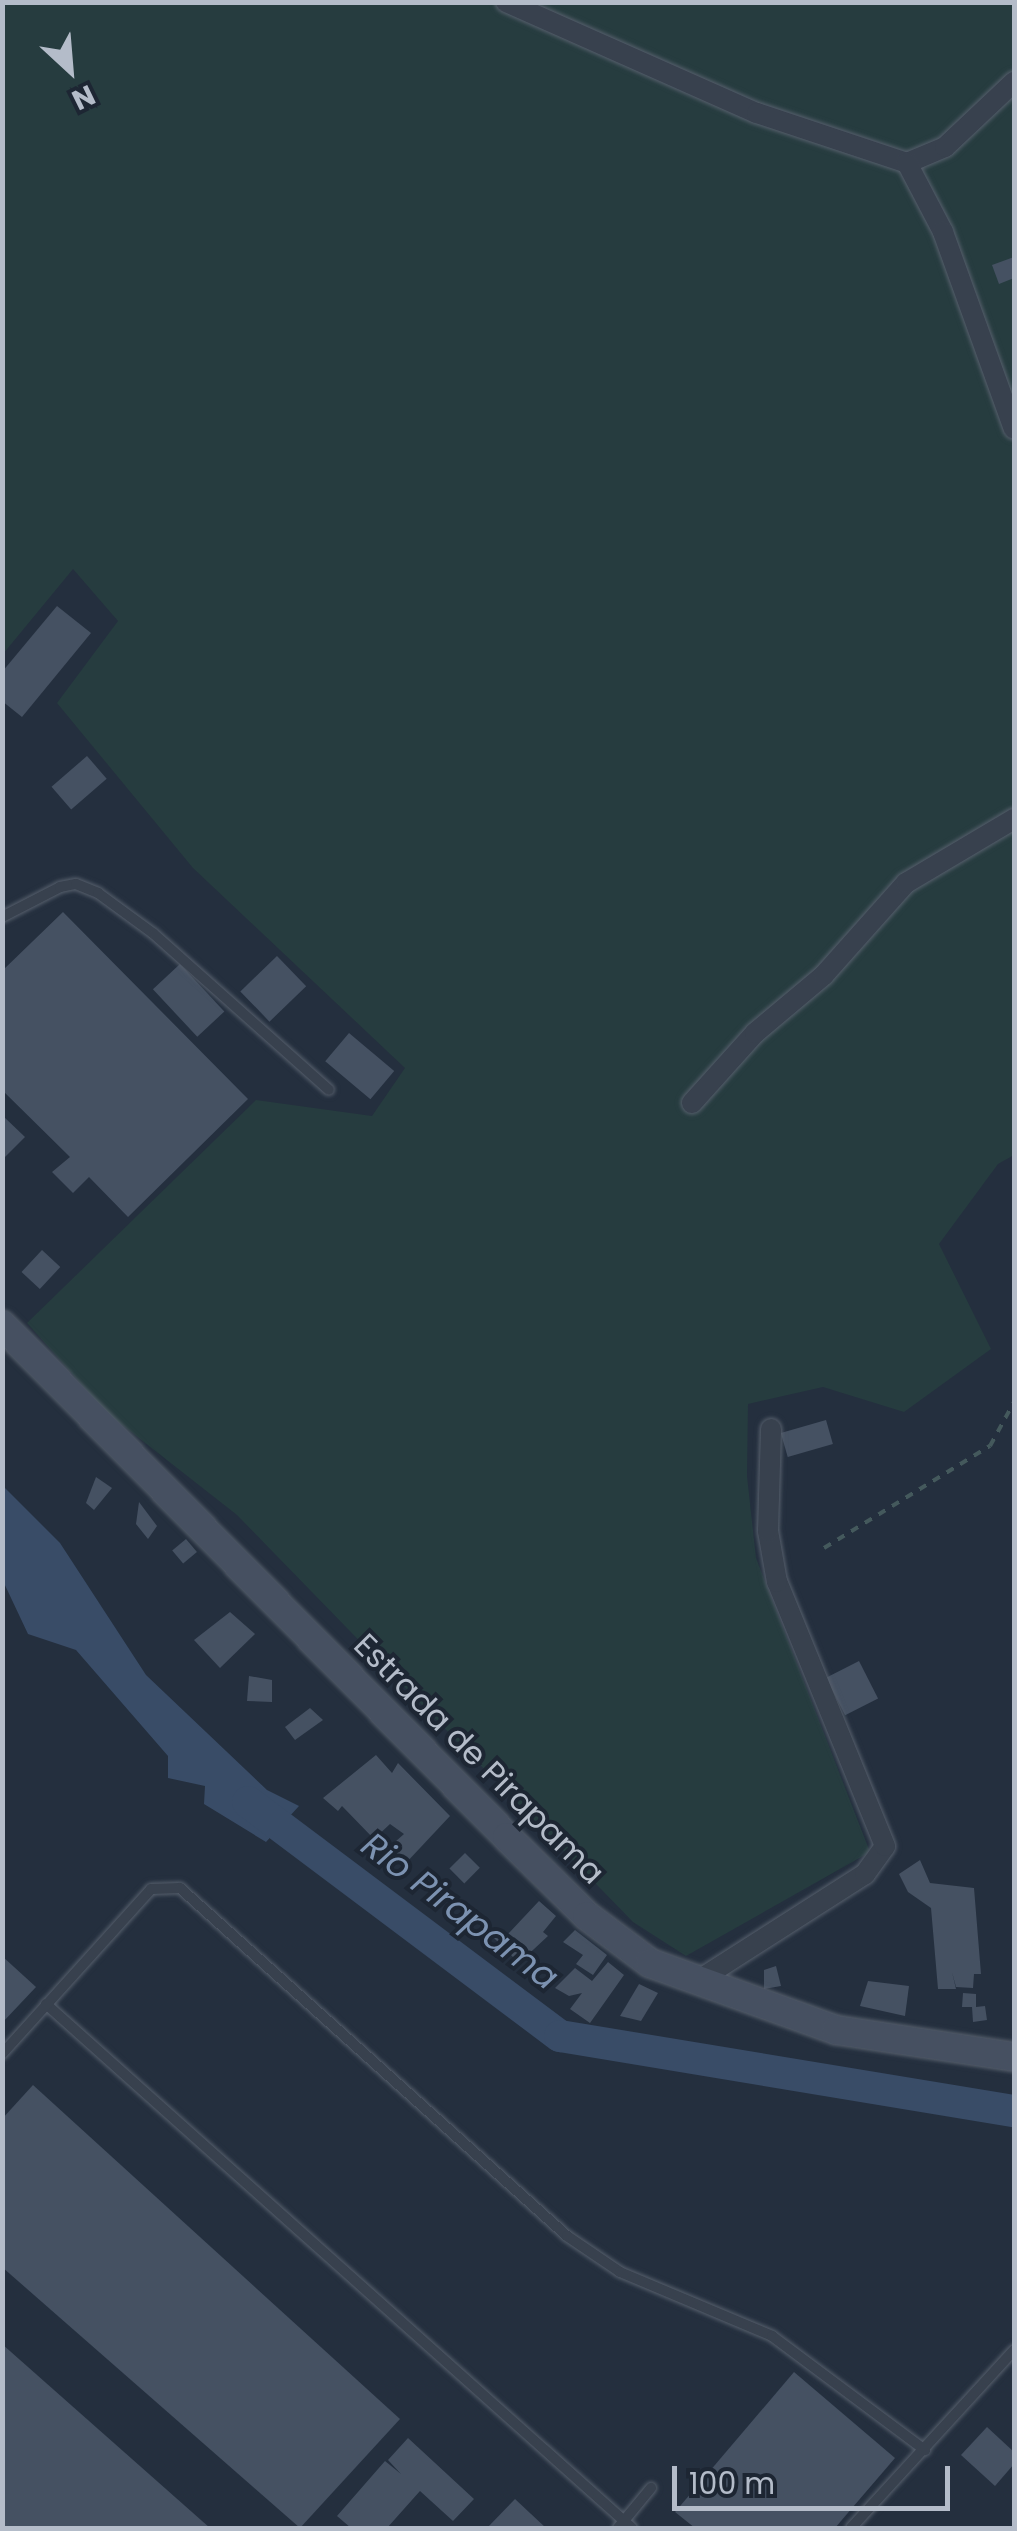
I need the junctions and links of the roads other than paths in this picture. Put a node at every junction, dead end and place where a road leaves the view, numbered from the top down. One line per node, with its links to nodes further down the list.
1 (506, 2): 3 (street)
2 (1014, 82): 3 (street)
3 (906, 162): 4 (street)
4 (1014, 429)
5 (1014, 819): 8 (street)
6 (2, 916): 7 (lane)
7 (329, 1090)
8 (692, 1103)
9 (2, 1325): 11 (main road, Estrada de Pirapama)
10 (771, 1429): 11 (street)
11 (696, 1982): 14 (main road, Estrada de Pirapama)
12 (46, 2004): 13 (lane); 16 (lane); 18 (lane)
13 (2, 2054)
14 (1014, 2057)
15 (1014, 2350): 16 (lane)
16 (925, 2450): 19 (lane)
17 (651, 2488): 18 (lane)
18 (625, 2526)
19 (851, 2528)

